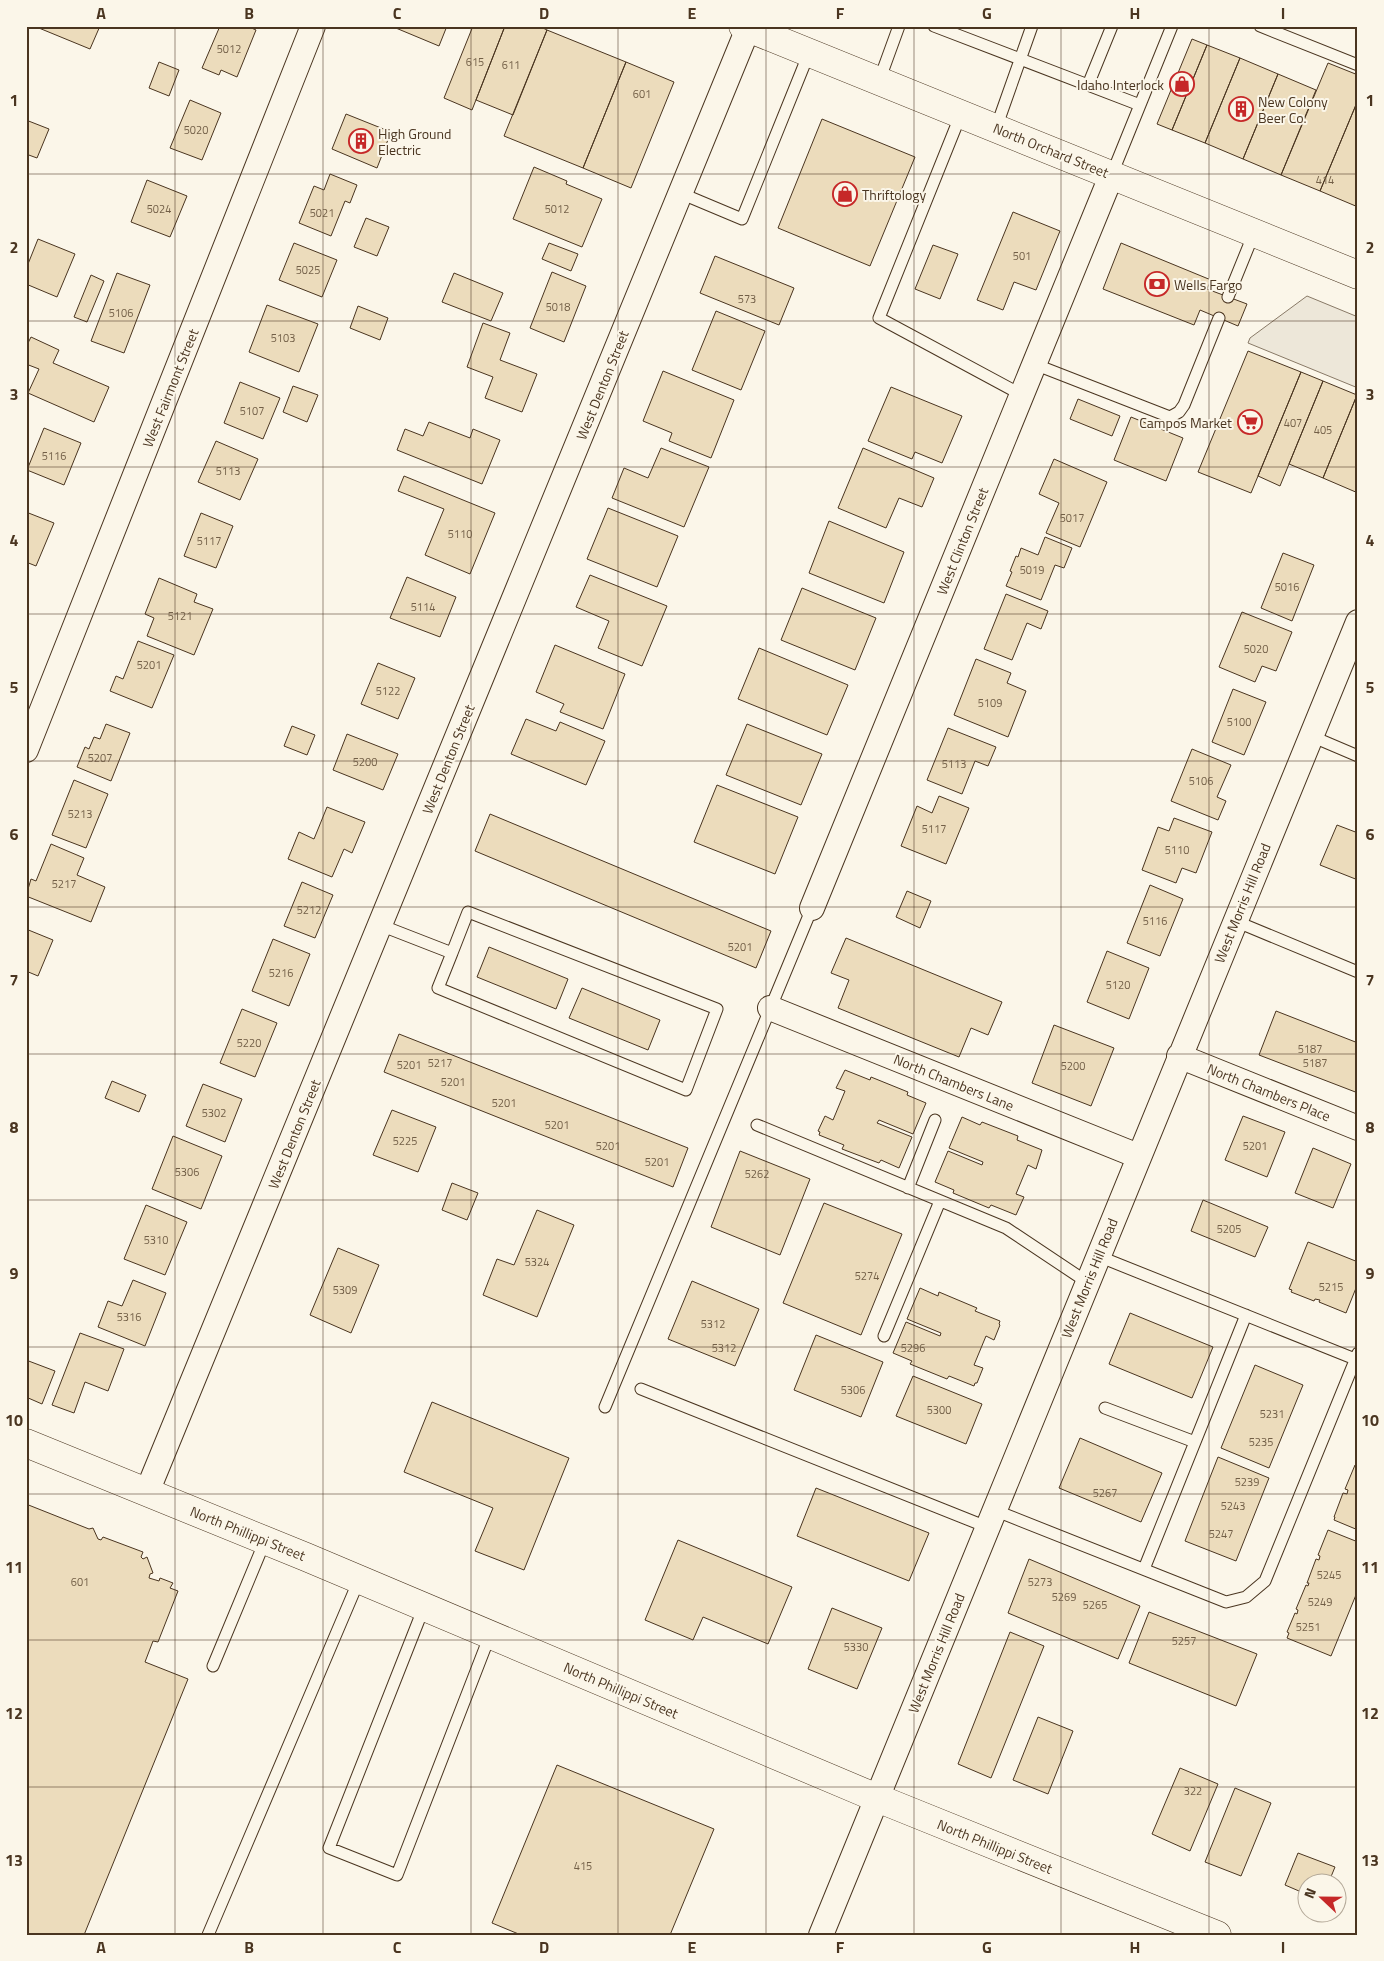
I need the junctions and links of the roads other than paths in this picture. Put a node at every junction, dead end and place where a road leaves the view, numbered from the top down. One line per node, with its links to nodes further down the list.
1 (314, 26): 27 (street, West Fairmont Street)
2 (899, 26): 12 (lane)
3 (934, 26): 10 (lane)
4 (1032, 26): 10 (lane)
5 (1112, 26): 13 (lane)
6 (1172, 26): 14 (lane)
7 (1260, 26): 11 (lane)
8 (747, 27): 9 (street, North Orchard Street); 18 (street, West Denton Street)
9 (809, 53): 12 (street, North Orchard Street); 18 (lane)
10 (1020, 59): 13 (lane); 16 (lane)
11 (1358, 65)
12 (879, 81): 15 (street, North Orchard Street)
13 (1088, 85): 14 (lane)
14 (1140, 106): 17 (lane)
15 (961, 114): 16 (street, North Orchard Street); 24 (lane)
16 (996, 128): 17 (street, North Orchard Street)
17 (1112, 174): 19 (street, North Orchard Street); 23 (street, West Clinton Street)
18 (680, 193): 31 (street, West Denton Street)
19 (1254, 233): 20 (street, North Orchard Street); 21 (lane)
20 (1358, 275)
21 (1228, 297)
22 (1219, 318): 23 (lane)
23 (1034, 364): 24 (street, West Clinton Street)
24 (1022, 395): 29 (street, West Clinton Street)
25 (1358, 622): 26 (street, West Morris Hill Road)
26 (1311, 736): 28 (lane); 30 (street, West Morris Hill Road)
27 (26, 750)
28 (1358, 756)
29 (812, 908): 34 (lane)
30 (1235, 921): 33 (lane); 35 (street, West Morris Hill Road)
31 (380, 925): 32 (lane); 52 (street, West Denton Street)
32 (452, 953): 32 (lane)
33 (1358, 972)
34 (770, 1008): 39 (street, North Chambers Lane); 48 (lane)
35 (1179, 1056): 38 (street, North Chambers Place); 39 (street, West Morris Hill Road)
36 (935, 1120): 40 (lane)
37 (757, 1125): 40 (lane)
38 (1358, 1128)
39 (1138, 1156): 42 (street, West Morris Hill Road)
40 (908, 1188): 41 (lane)
41 (940, 1201): 43 (lane); 45 (lane)
42 (1098, 1256): 43 (street, West Morris Hill Road); 44 (lane)
43 (1087, 1282): 53 (street, West Morris Hill Road)
44 (1246, 1315): 46 (lane); 50 (lane)
45 (884, 1336)
46 (1357, 1356): 55 (lane)
47 (641, 1388): 53 (lane)
48 (606, 1407)
49 (1105, 1408): 50 (lane)
50 (1195, 1442): 55 (lane)
51 (26, 1443): 52 (street, North Phillippi Street)
52 (147, 1492): 54 (street, North Phillippi Street)
53 (991, 1518): 55 (lane); 60 (street, West Morris Hill Road)
54 (266, 1541): 56 (street, North Phillippi Street); 59 (lane)
55 (1144, 1569)
56 (360, 1580): 57 (street, North Phillippi Street); 61 (lane)
57 (424, 1607): 58 (street, North Phillippi Street); 58 (lane)
58 (490, 1635): 60 (street, North Phillippi Street)
59 (213, 1666)
60 (877, 1798): 62 (street, West Morris Hill Road); 63 (street, North Phillippi Street)
61 (208, 1935)
62 (821, 1935)
63 (1217, 1935)

